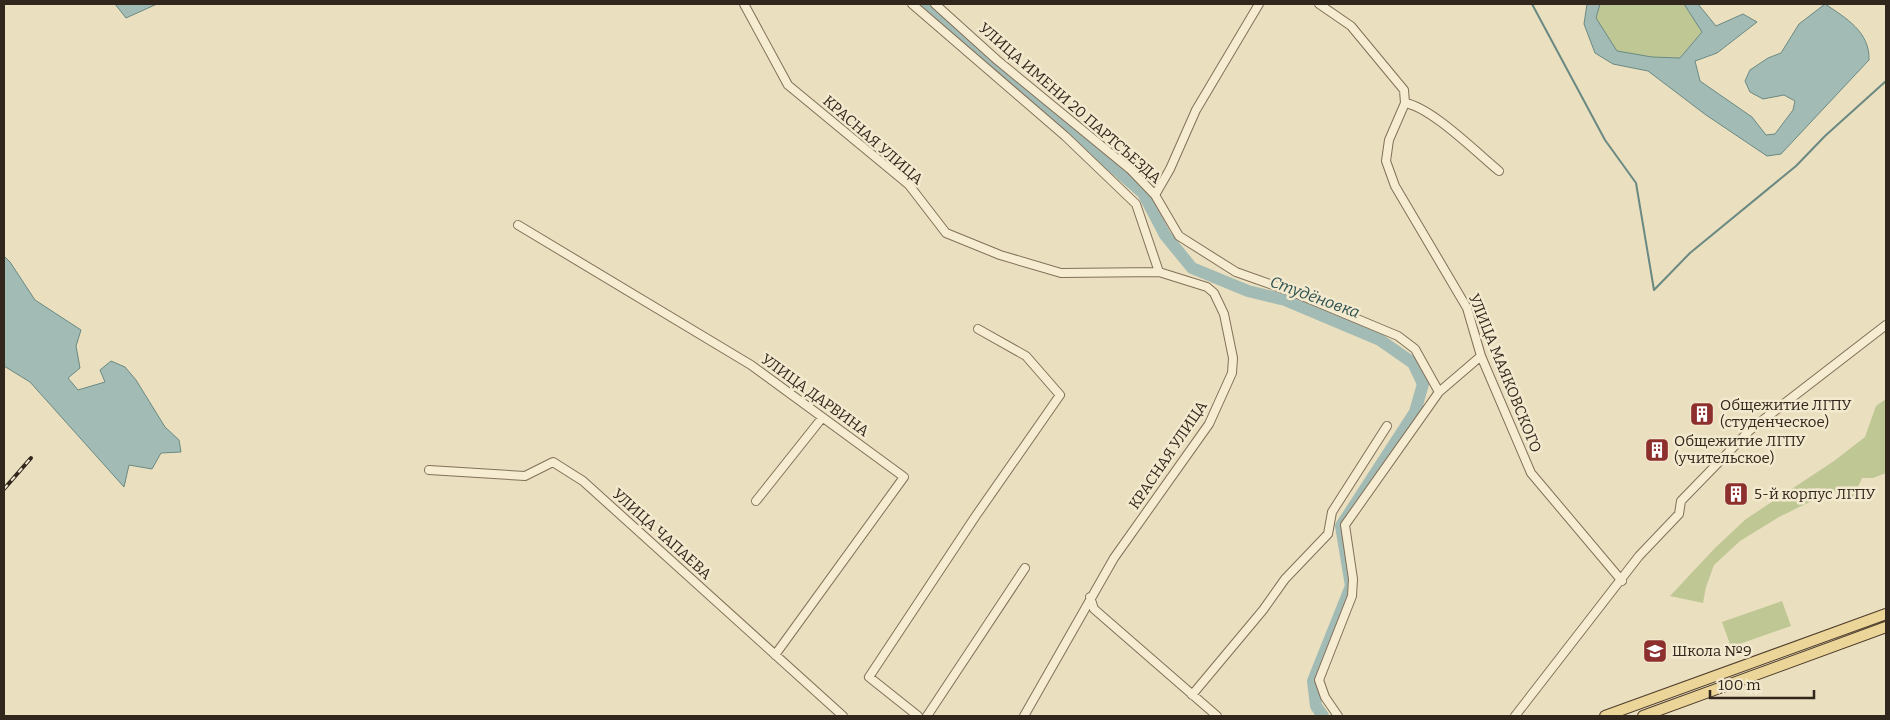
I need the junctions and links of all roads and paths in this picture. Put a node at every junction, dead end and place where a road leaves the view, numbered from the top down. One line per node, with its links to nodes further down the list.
1 (744, 4): 10 (street, КРАСНАЯ УЛИЦА)
2 (912, 4): 10 (street, УЛИЦА ИМЕНИ 20 ПАРТСЪЕЗДА)
3 (935, 4): 8 (street, УЛИЦА ИМЕНИ 20 ПАРТСЪЕЗДА)
4 (1258, 4): 8 (street)
5 (1319, 4): 6 (street)
6 (1404, 102): 7 (street); 13 (street, УЛИЦА МАЯКОВСКОГО)
7 (1499, 171)
8 (1155, 195): 14 (street, УЛИЦА ИМЕНИ 20 ПАРТСЪЕЗДА)
9 (518, 225): 15 (street, УЛИЦА ДАРВИНА)
10 (1159, 272): 21 (street, КРАСНАЯ УЛИЦА)
11 (1886, 325): 20 (street)
12 (978, 330): 27 (street)
13 (1481, 356): 14 (street); 20 (street, УЛИЦА МАЯКОВСКОГО)
14 (1439, 392): 31 (street)
15 (822, 418): 18 (street); 24 (street, УЛИЦА ДАРВИНА)
16 (1386, 426): 25 (street)
17 (429, 470): 24 (street, УЛИЦА ЧАПАЕВА)
18 (756, 500)
19 (1025, 568): 28 (street)
20 (1622, 581): 32 (street)
21 (1090, 597): 25 (street); 29 (street, КРАСНАЯ УЛИЦА)
22 (1886, 614): 33 (main road)
23 (1886, 627): 34 (main road)
24 (775, 655): 26 (street, УЛИЦА ЧАПАЕВА)
25 (1192, 695): 30 (street)
26 (838, 715)
27 (918, 716)
28 (927, 716)
29 (1024, 716)
30 (1217, 716)
31 (1338, 716)
32 (1515, 716)
33 (1606, 716)
34 (1643, 716)

